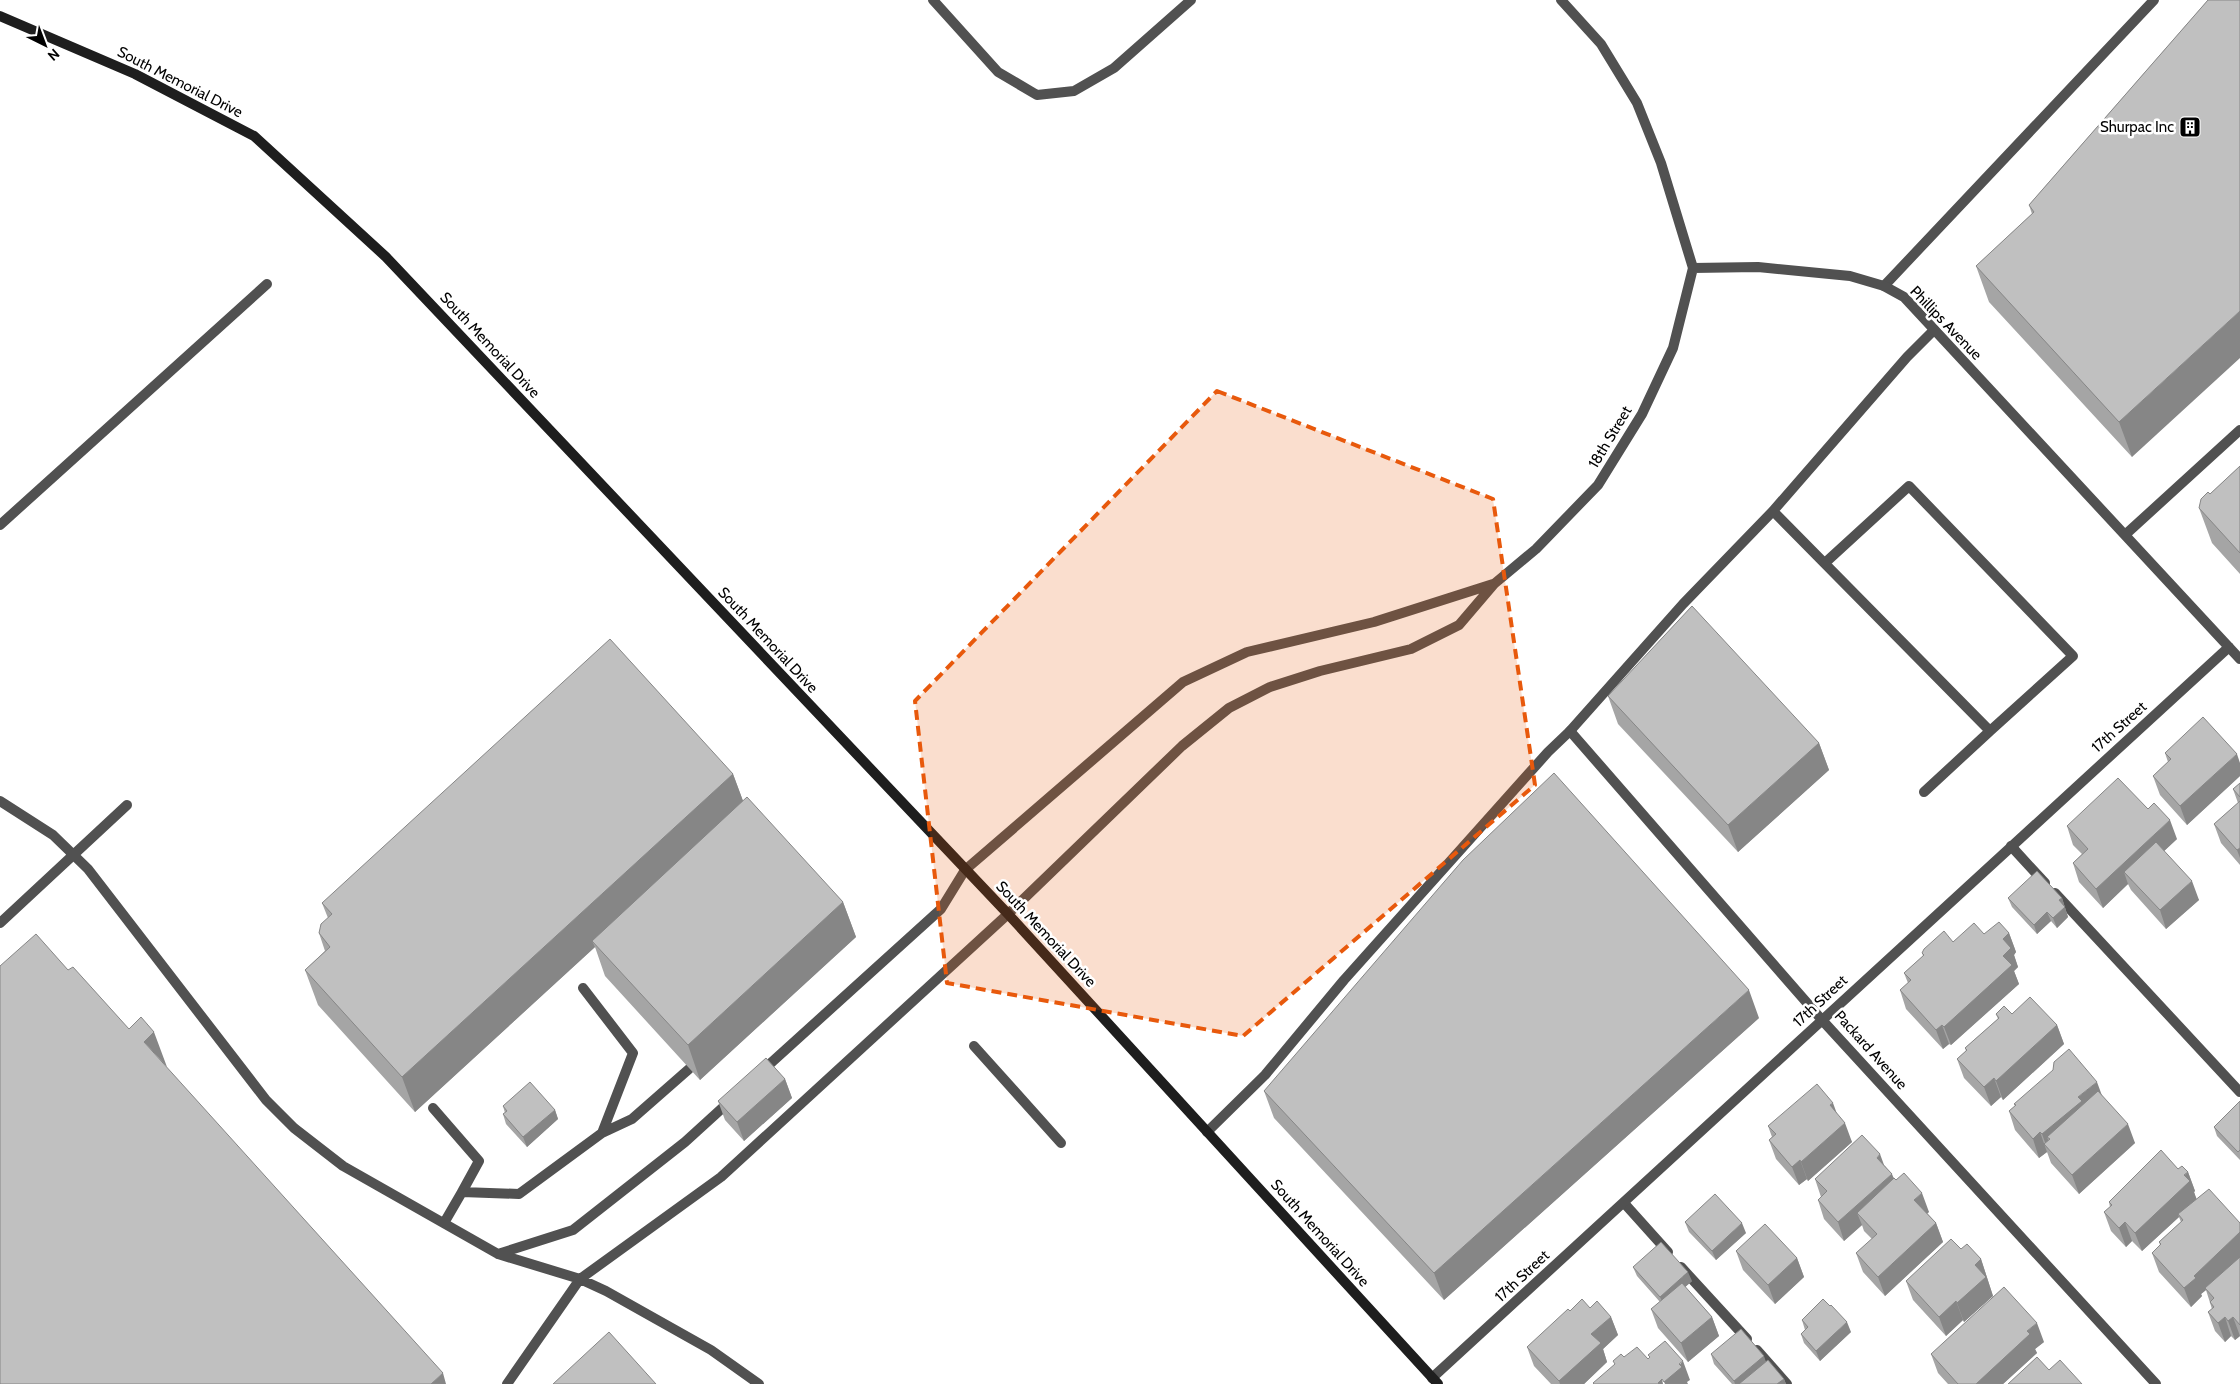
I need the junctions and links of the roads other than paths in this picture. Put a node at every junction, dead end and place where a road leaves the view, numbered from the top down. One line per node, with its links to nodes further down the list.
1 (933, 0): 2 (street)
2 (1190, 0)
3 (1561, 0): 6 (street)
4 (2154, 0): 8 (street)
5 (3, 16): 25 (main road, South Memorial Drive)
6 (1693, 268): 8 (street, Phillips Avenue); 15 (street, 18th Street)
7 (267, 284): 12 (street)
8 (1884, 286): 9 (street, Phillips Avenue)
9 (1934, 330): 11 (street); 13 (street, Phillips Avenue)
10 (2240, 430): 13 (street)
11 (1772, 511): 14 (street); 18 (street)
12 (0, 525)
13 (2126, 534): 16 (street, Phillips Avenue)
14 (1826, 562): 19 (street); 19 (street)
15 (1494, 584): 25 (street); 26 (street)
16 (2229, 647): 17 (street, Phillips Avenue); 23 (street, 17th Street)
17 (2240, 659)
18 (1570, 731): 29 (street, Packard Avenue); 36 (street)
19 (1990, 731): 20 (street)
20 (1924, 792)
21 (0, 801): 24 (street)
22 (127, 805): 24 (street)
23 (2011, 846): 29 (street, 17th Street); 33 (street)
24 (74, 856): 27 (street); 41 (street)
25 (965, 870): 26 (main road, South Memorial Drive); 32 (street)
26 (1008, 914): 36 (main road, South Memorial Drive); 43 (street)
27 (0, 923)
28 (583, 988): 37 (street)
29 (1822, 1020): 40 (street, 17th Street); 48 (street, Packard Avenue)
30 (974, 1046): 38 (street)
31 (689, 1069): 37 (street)
32 (758, 1075)
33 (2240, 1092)
34 (736, 1095): 42 (street)
35 (433, 1108): 39 (street)
36 (1208, 1132): 44 (main road, South Memorial Drive)
37 (602, 1133): 39 (street)
38 (1061, 1142)
39 (462, 1192): 41 (street)
40 (1624, 1203): 44 (street, 17th Street); 47 (street)
41 (444, 1223): 42 (street)
42 (498, 1254): 43 (street)
43 (580, 1280): 45 (street); 46 (street)
44 (1432, 1382)
45 (507, 1384)
46 (759, 1384)
47 (1787, 1384)
48 (2156, 1384)

